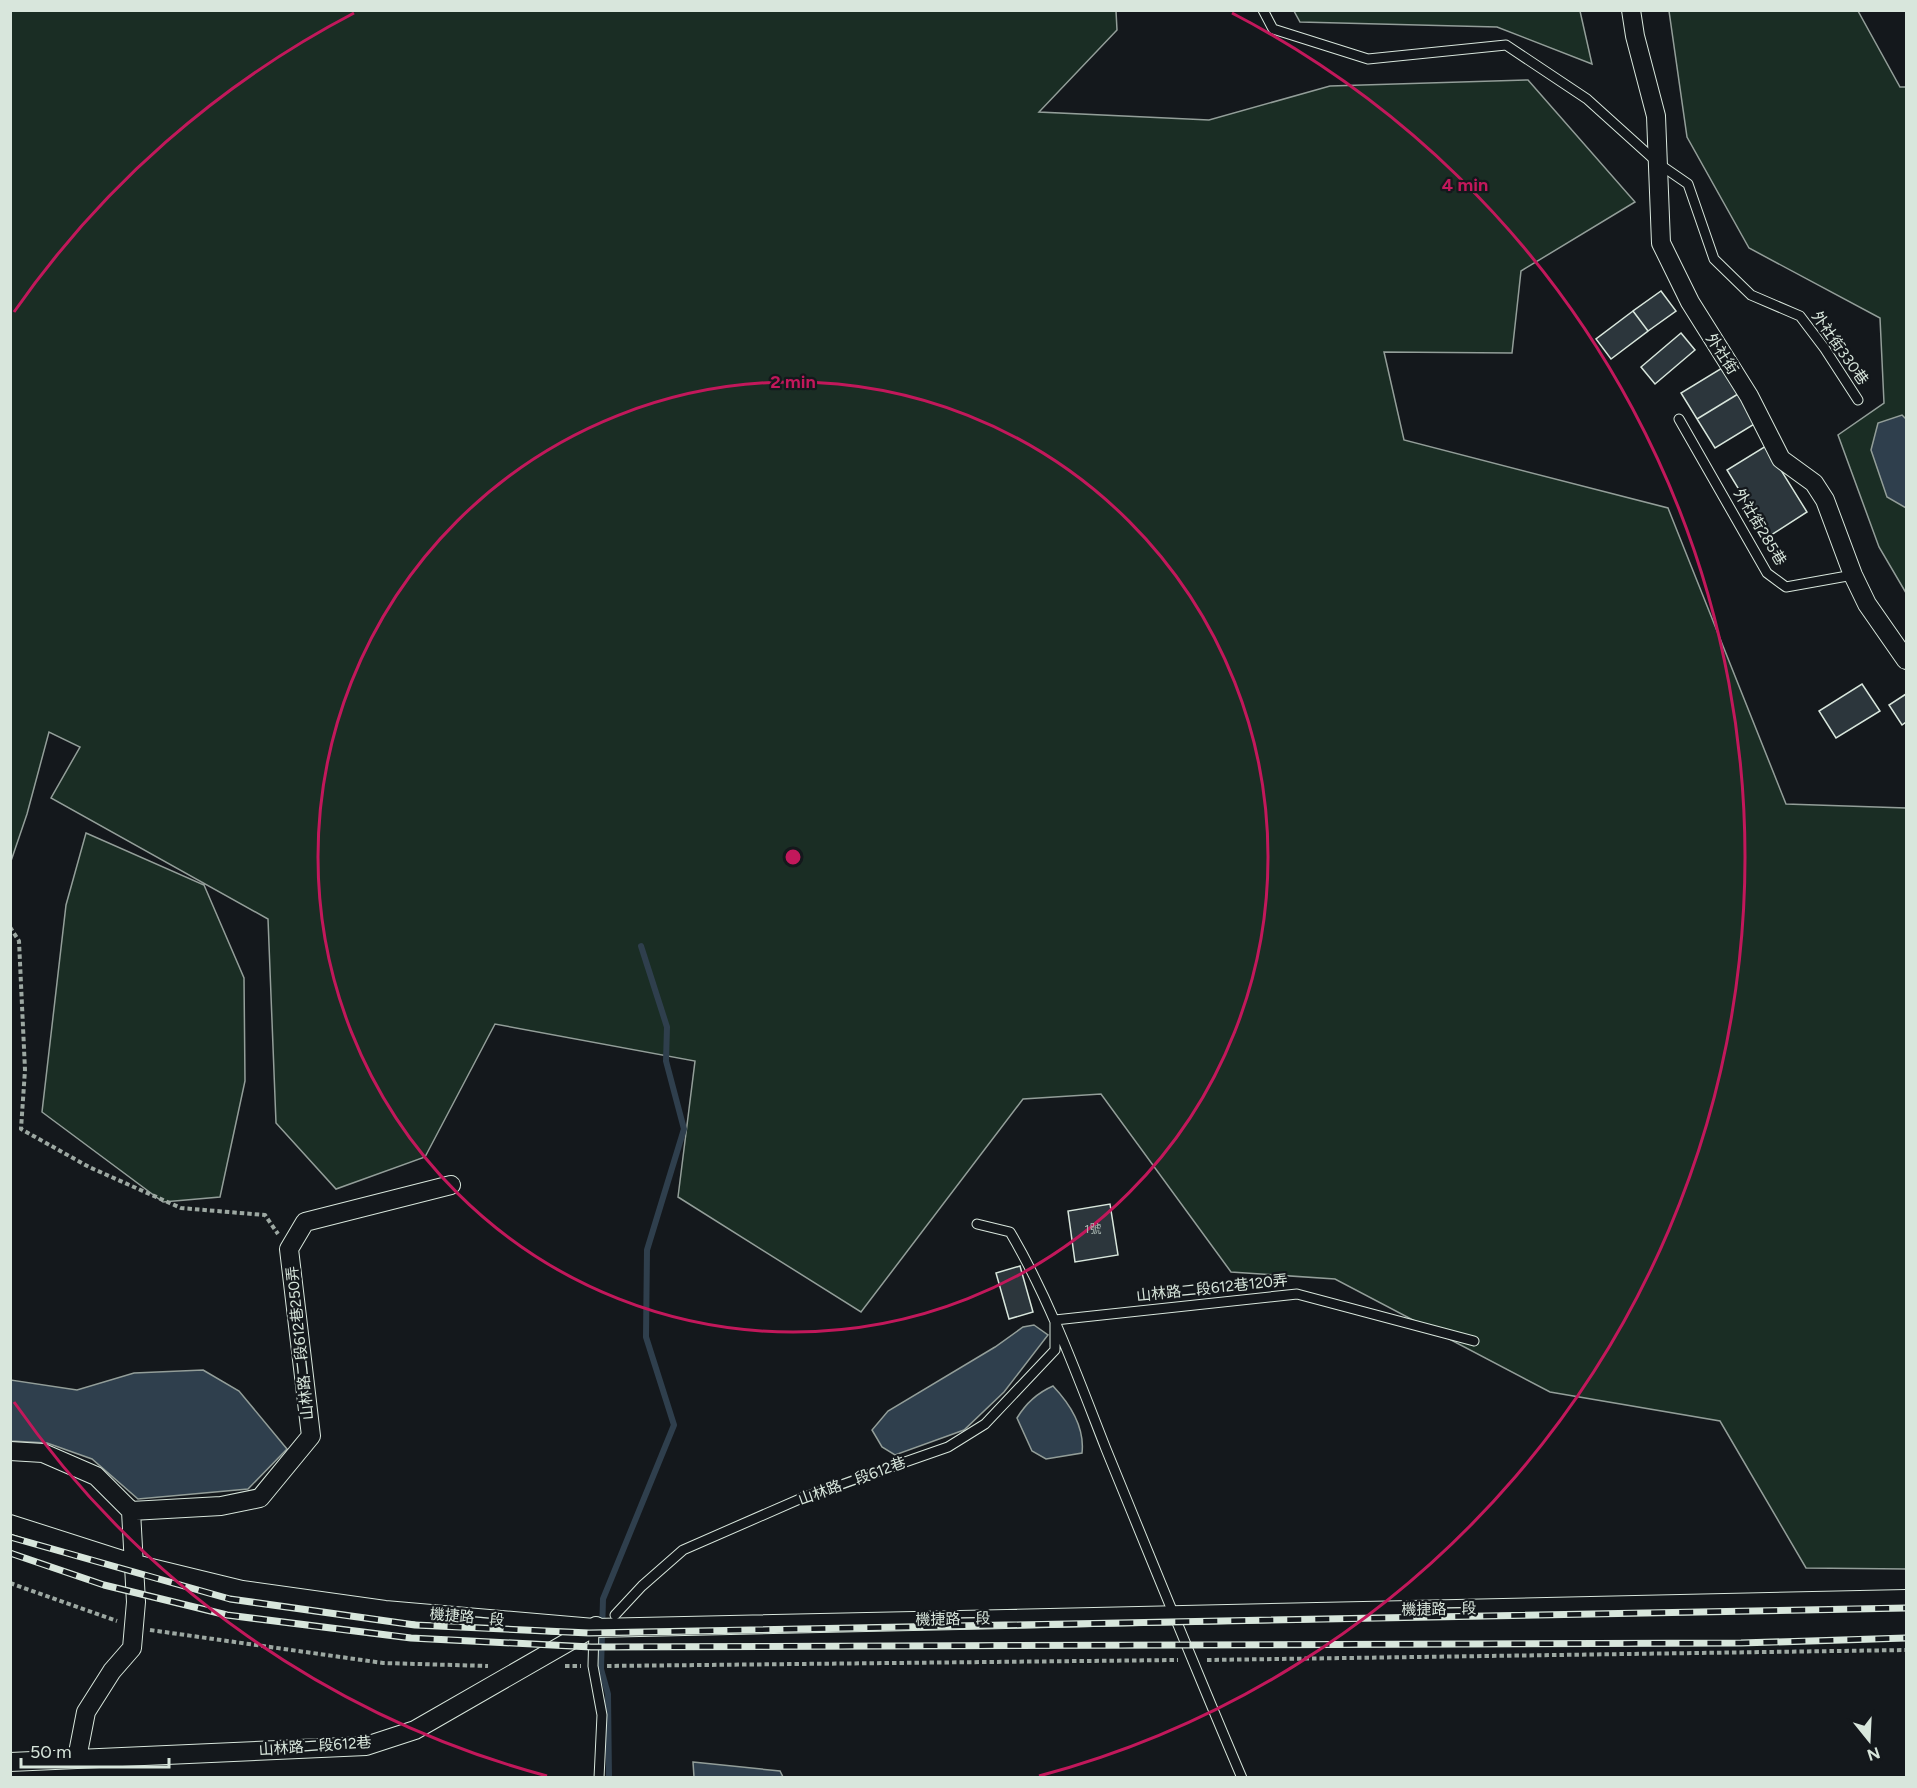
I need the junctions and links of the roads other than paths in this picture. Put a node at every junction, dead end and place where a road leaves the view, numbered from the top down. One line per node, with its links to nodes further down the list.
1 (1263, 10): 3 (lane, 外社街330巷)
2 (1631, 10): 3 (street, 外社街)
3 (1659, 164): 4 (lane, 外社街330巷); 6 (street, 外社街)
4 (1858, 400)
5 (1679, 419): 6 (lane, 外社街285巷)
6 (1853, 575): 7 (street, 外社街)
7 (1906, 660)
8 (451, 1185): 13 (street, 山林路二段612巷250弄)
9 (977, 1224): 10 (lane, 山林路二段612巷)
10 (1055, 1320): 11 (lane, 山林路二段612巷120弄); 17 (lane, 山林路二段612巷); 18 (lane, 山林路二段612巷)
11 (1474, 1341)
12 (10, 1451): 13 (street)
13 (131, 1511): 15 (street)
14 (10, 1524): 15 (street, 機捷路一段)
15 (135, 1564): 19 (street, 機捷路一段); 20 (street)
16 (1906, 1599): 17 (street, 機捷路一段)
17 (1172, 1614): 18 (street, 機捷路一段); 23 (lane, 山林路二段612巷)
18 (615, 1621): 19 (street, 機捷路一段)
19 (595, 1628): 20 (street, 山林路二段612巷); 22 (lane)
20 (77, 1758): 21 (street, 山林路二段612巷)
21 (10, 1761)
22 (599, 1778)
23 (1242, 1778)

